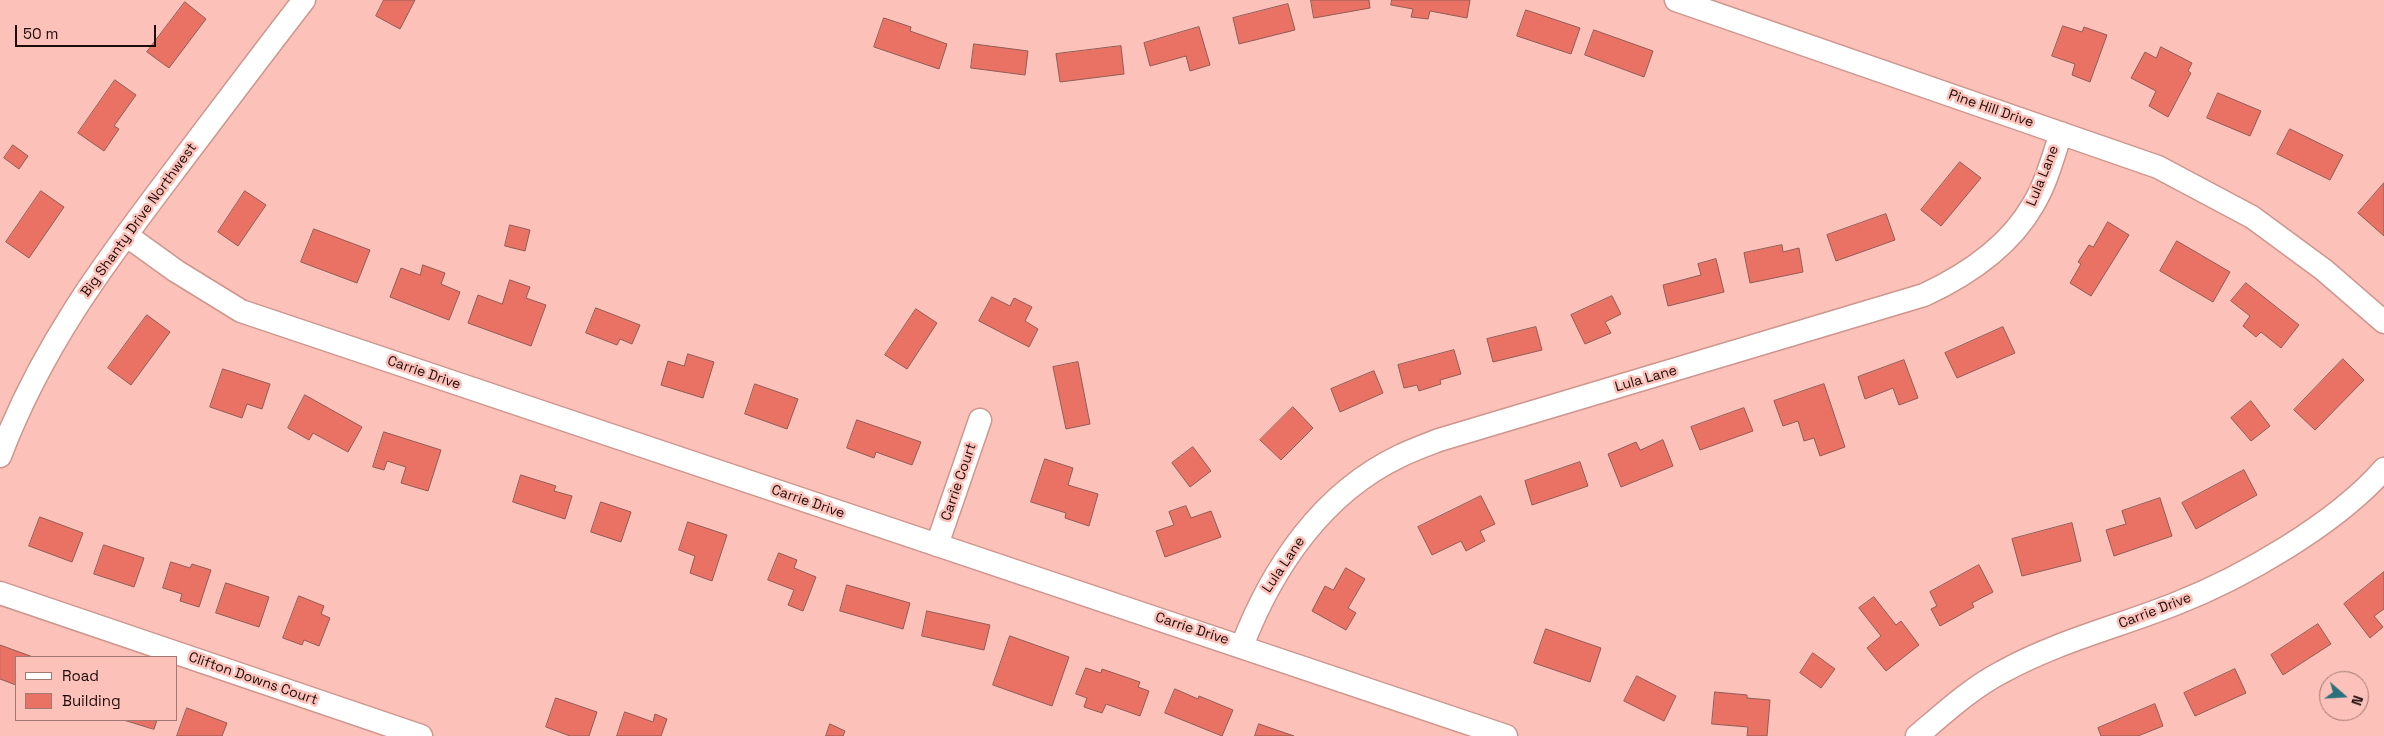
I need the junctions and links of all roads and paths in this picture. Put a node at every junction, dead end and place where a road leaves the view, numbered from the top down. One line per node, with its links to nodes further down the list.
1 (304, 0): 4 (street, Big Shanty Drive Northwest)
2 (1676, 0): 3 (street, Pine Hill Drive)
3 (2060, 133): 5 (street, Pine Hill Drive); 11 (street, Lula Lane)
4 (126, 235): 7 (street, Big Shanty Drive Northwest); 9 (street, Carrie Drive)
5 (2384, 322)
6 (980, 420): 9 (street, Carrie Court)
7 (2, 443)
8 (2384, 469): 14 (street, Carrie Drive)
9 (938, 545): 11 (street, Carrie Drive)
10 (0, 593): 12 (street, Clifton Downs Court)
11 (1242, 646): 13 (street, Carrie Drive)
12 (422, 736)
13 (1506, 736)
14 (1917, 736)

